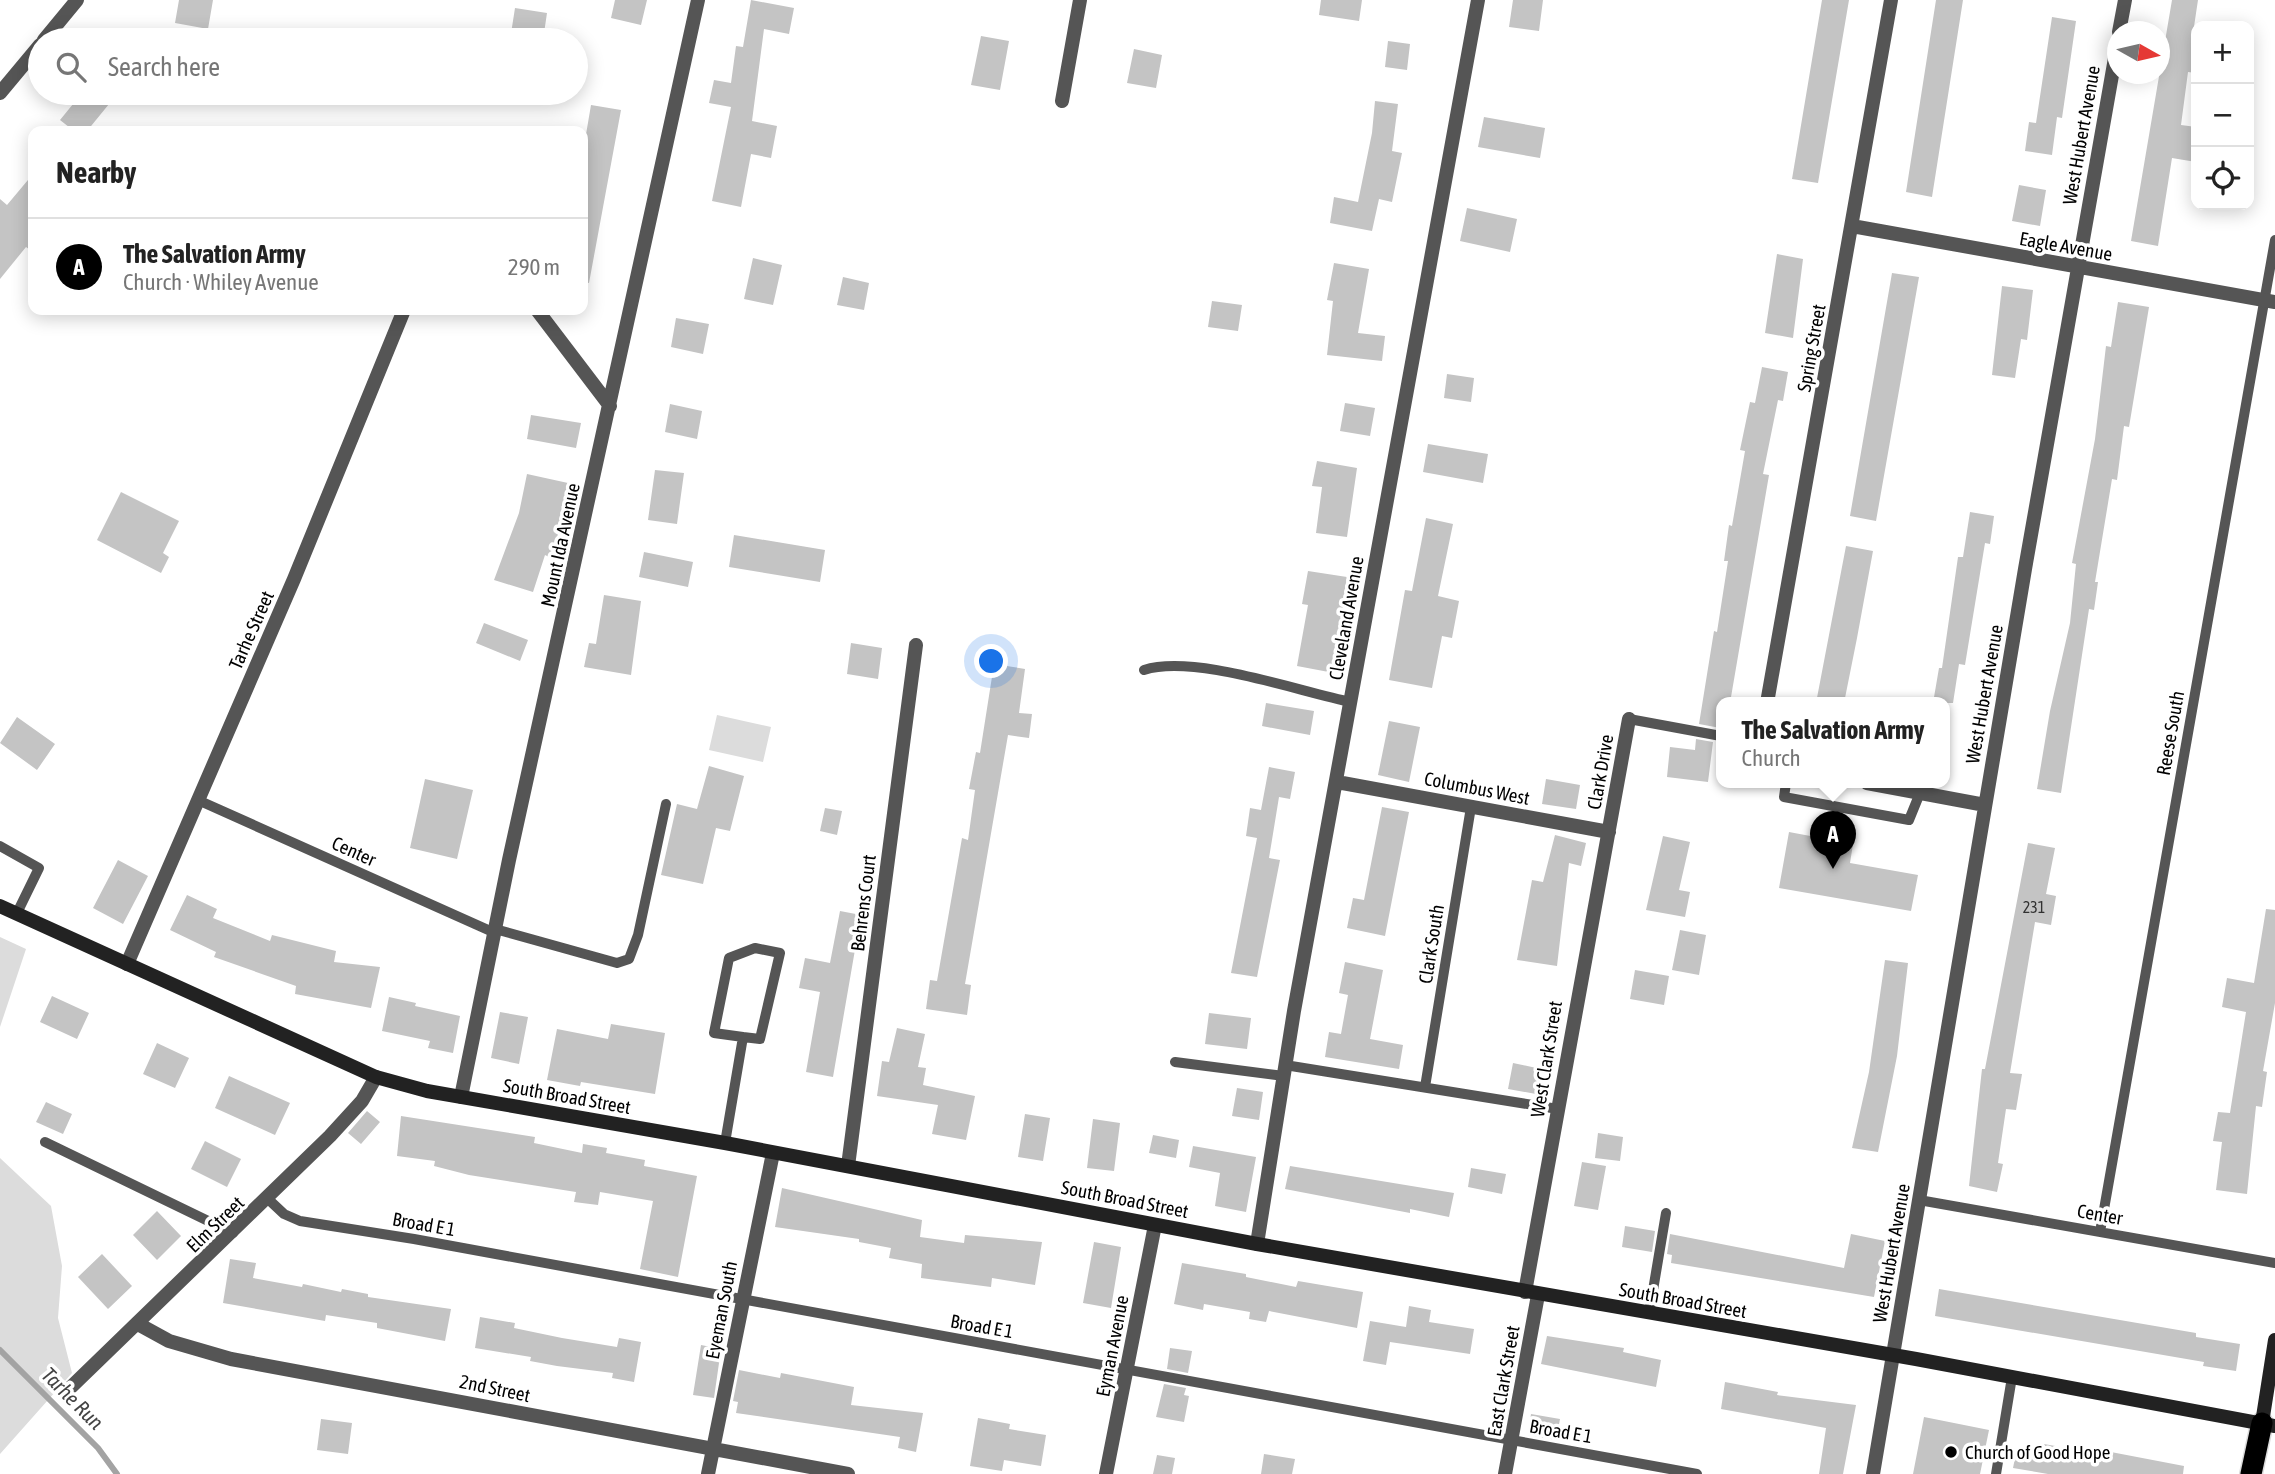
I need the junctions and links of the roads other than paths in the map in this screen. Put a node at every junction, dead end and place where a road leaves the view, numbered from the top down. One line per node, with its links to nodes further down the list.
1 (78, 0): 8 (street)
2 (698, 0): 19 (street, Mount Ida Avenue)
3 (1080, 0): 12 (street)
4 (1478, 0): 23 (street, Cleveland Avenue)
5 (1891, 0): 13 (street, Spring Street)
6 (2125, 0): 7 (street)
7 (2121, 21)
8 (54, 28)
9 (28, 59): 11 (street)
10 (2110, 84): 15 (street, West Hubert Avenue)
11 (0, 93)
12 (1062, 101)
13 (1852, 226): 15 (street, Eagle Avenue); 22 (street, Spring Street)
14 (2275, 240): 16 (lane, Reese South)
15 (2077, 268): 16 (street, Eagle Avenue); 32 (street, West Hubert Avenue)
16 (2270, 301): 55 (lane, Reese South)
17 (402, 315): 30 (street, Tarhe Street)
18 (541, 315): 19 (street)
19 (610, 406): 38 (street, Mount Ida Avenue)
20 (916, 645): 50 (street, Behrens Court)
21 (1144, 670): 23 (lane)
22 (1769, 697)
23 (1351, 702): 26 (street, Cleveland Avenue)
24 (1629, 719): 25 (lane); 34 (street, Clark Drive)
25 (1716, 735)
26 (1337, 782): 33 (street, Columbus West); 42 (street, Cleveland Avenue)
27 (1785, 788): 29 (lane)
28 (1894, 788): 29 (street)
29 (1920, 793): 32 (street)
30 (200, 801): 38 (lane, Center); 39 (street, Tarhe Street)
31 (666, 804): 38 (lane, Center)
32 (1985, 805): 52 (street, West Hubert Avenue)
33 (1471, 807): 34 (street, Columbus West); 44 (lane, Clark South)
34 (1609, 832): 46 (street, West Clark Street)
35 (0, 846): 37 (lane)
36 (0, 906): 37 (street, South Broad Street)
37 (17, 914): 39 (street, South Broad Street)
38 (495, 931): 45 (street, Mount Ida Avenue)
39 (127, 964): 43 (street, South Broad Street)
40 (743, 1037): 40 (lane); 48 (lane)
41 (1175, 1062): 42 (lane)
42 (1284, 1071): 44 (lane); 57 (street, Cleveland Avenue)
43 (376, 1077): 45 (street, South Broad Street); 51 (street, Elm Street)
44 (1425, 1087): 46 (lane)
45 (461, 1097): 48 (street, South Broad Street)
46 (1558, 1109): 59 (street, West Clark Street)
47 (46, 1142): 56 (lane)
48 (725, 1143): 49 (street, South Broad Street)
49 (773, 1153): 50 (street, South Broad Street); 60 (street, Eyeman South)
50 (848, 1166): 54 (street, South Broad Street)
51 (268, 1199): 56 (street, Elm Street); 60 (lane, Broad E 1)
52 (1919, 1200): 55 (lane, Center); 64 (street, West Hubert Avenue)
53 (1666, 1213): 61 (lane)
54 (1155, 1225): 57 (street, South Broad Street); 65 (street, Eyman Avenue)
55 (2100, 1232): 58 (lane, Center)
56 (233, 1233): 62 (street, Elm Street)
57 (1257, 1244): 59 (street, South Broad Street)
58 (2275, 1263)
59 (1532, 1294): 61 (street, South Broad Street); 69 (street, East Clark Street)
60 (743, 1300): 65 (lane, Broad E 1); 70 (street, Eyeman South)
61 (1649, 1314): 64 (street, South Broad Street)
62 (138, 1324): 67 (street, Elm Street); 70 (street, 2nd Street)
63 (2275, 1340): 68 (street)
64 (1893, 1355): 66 (street, South Broad Street); 76 (street, West Hubert Avenue)
65 (1127, 1370): 69 (lane, Broad E 1); 73 (street, Eyman Avenue)
66 (2012, 1377): 68 (street, South Broad Street); 77 (lane)
67 (69, 1389)
68 (2268, 1424): 78 (highway)
69 (1511, 1440): 74 (street, East Clark Street); 75 (lane, Broad E 1)
70 (713, 1449): 71 (street, Eyeman South); 72 (street, 2nd Street)
71 (708, 1474)
72 (848, 1474)
73 (1106, 1474)
74 (1505, 1474)
75 (1697, 1474)
76 (1873, 1474)
77 (1996, 1474)
78 (2254, 1474)

